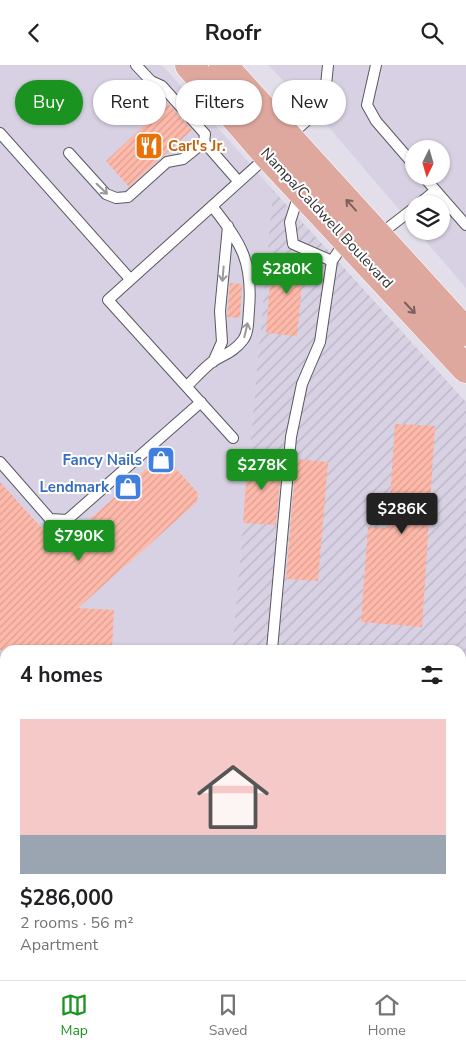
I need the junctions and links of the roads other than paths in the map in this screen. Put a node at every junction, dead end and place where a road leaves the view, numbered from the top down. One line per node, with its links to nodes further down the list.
1 (136, 65): 8 (lane)
2 (189, 65): 11 (main road, Nampa/Caldwell Boulevard)
3 (223, 65): 7 (main road, Nampa/Caldwell Boulevard)
4 (328, 65): 7 (lane)
5 (376, 65): 10 (lane)
6 (0, 133): 23 (lane)
7 (289, 137): 11 (lane); 21 (main road, Nampa/Caldwell Boulevard, one-way to 7)
8 (204, 142): 9 (lane, one-way to 8); 12 (lane)
9 (70, 153)
10 (405, 155)
11 (268, 156): 12 (lane); 14 (main road, Nampa/Caldwell Boulevard)
12 (239, 182): 17 (lane)
13 (430, 185): 15 (lane)
14 (300, 190): 22 (main road, Nampa/Caldwell Boulevard); 22 (lane)
15 (435, 191): 16 (lane); 19 (lane)
16 (430, 195)
17 (212, 206): 20 (lane); 23 (lane)
18 (405, 215): 21 (lane)
19 (466, 225)
20 (228, 226): 25 (lane, one-way to 25); 25 (lane, one-way to 20)
21 (378, 236): 24 (main road, Nampa/Caldwell Boulevard)
22 (339, 250): 26 (main road, Nampa/Caldwell Boulevard, one-way to 26); 31 (lane)
23 (130, 279): 27 (lane)
24 (466, 332)
25 (213, 362): 27 (lane)
26 (466, 369)
27 (187, 386): 28 (lane)
28 (201, 402): 29 (lane); 30 (lane)
29 (233, 438)
30 (0, 462)
31 (272, 645)

